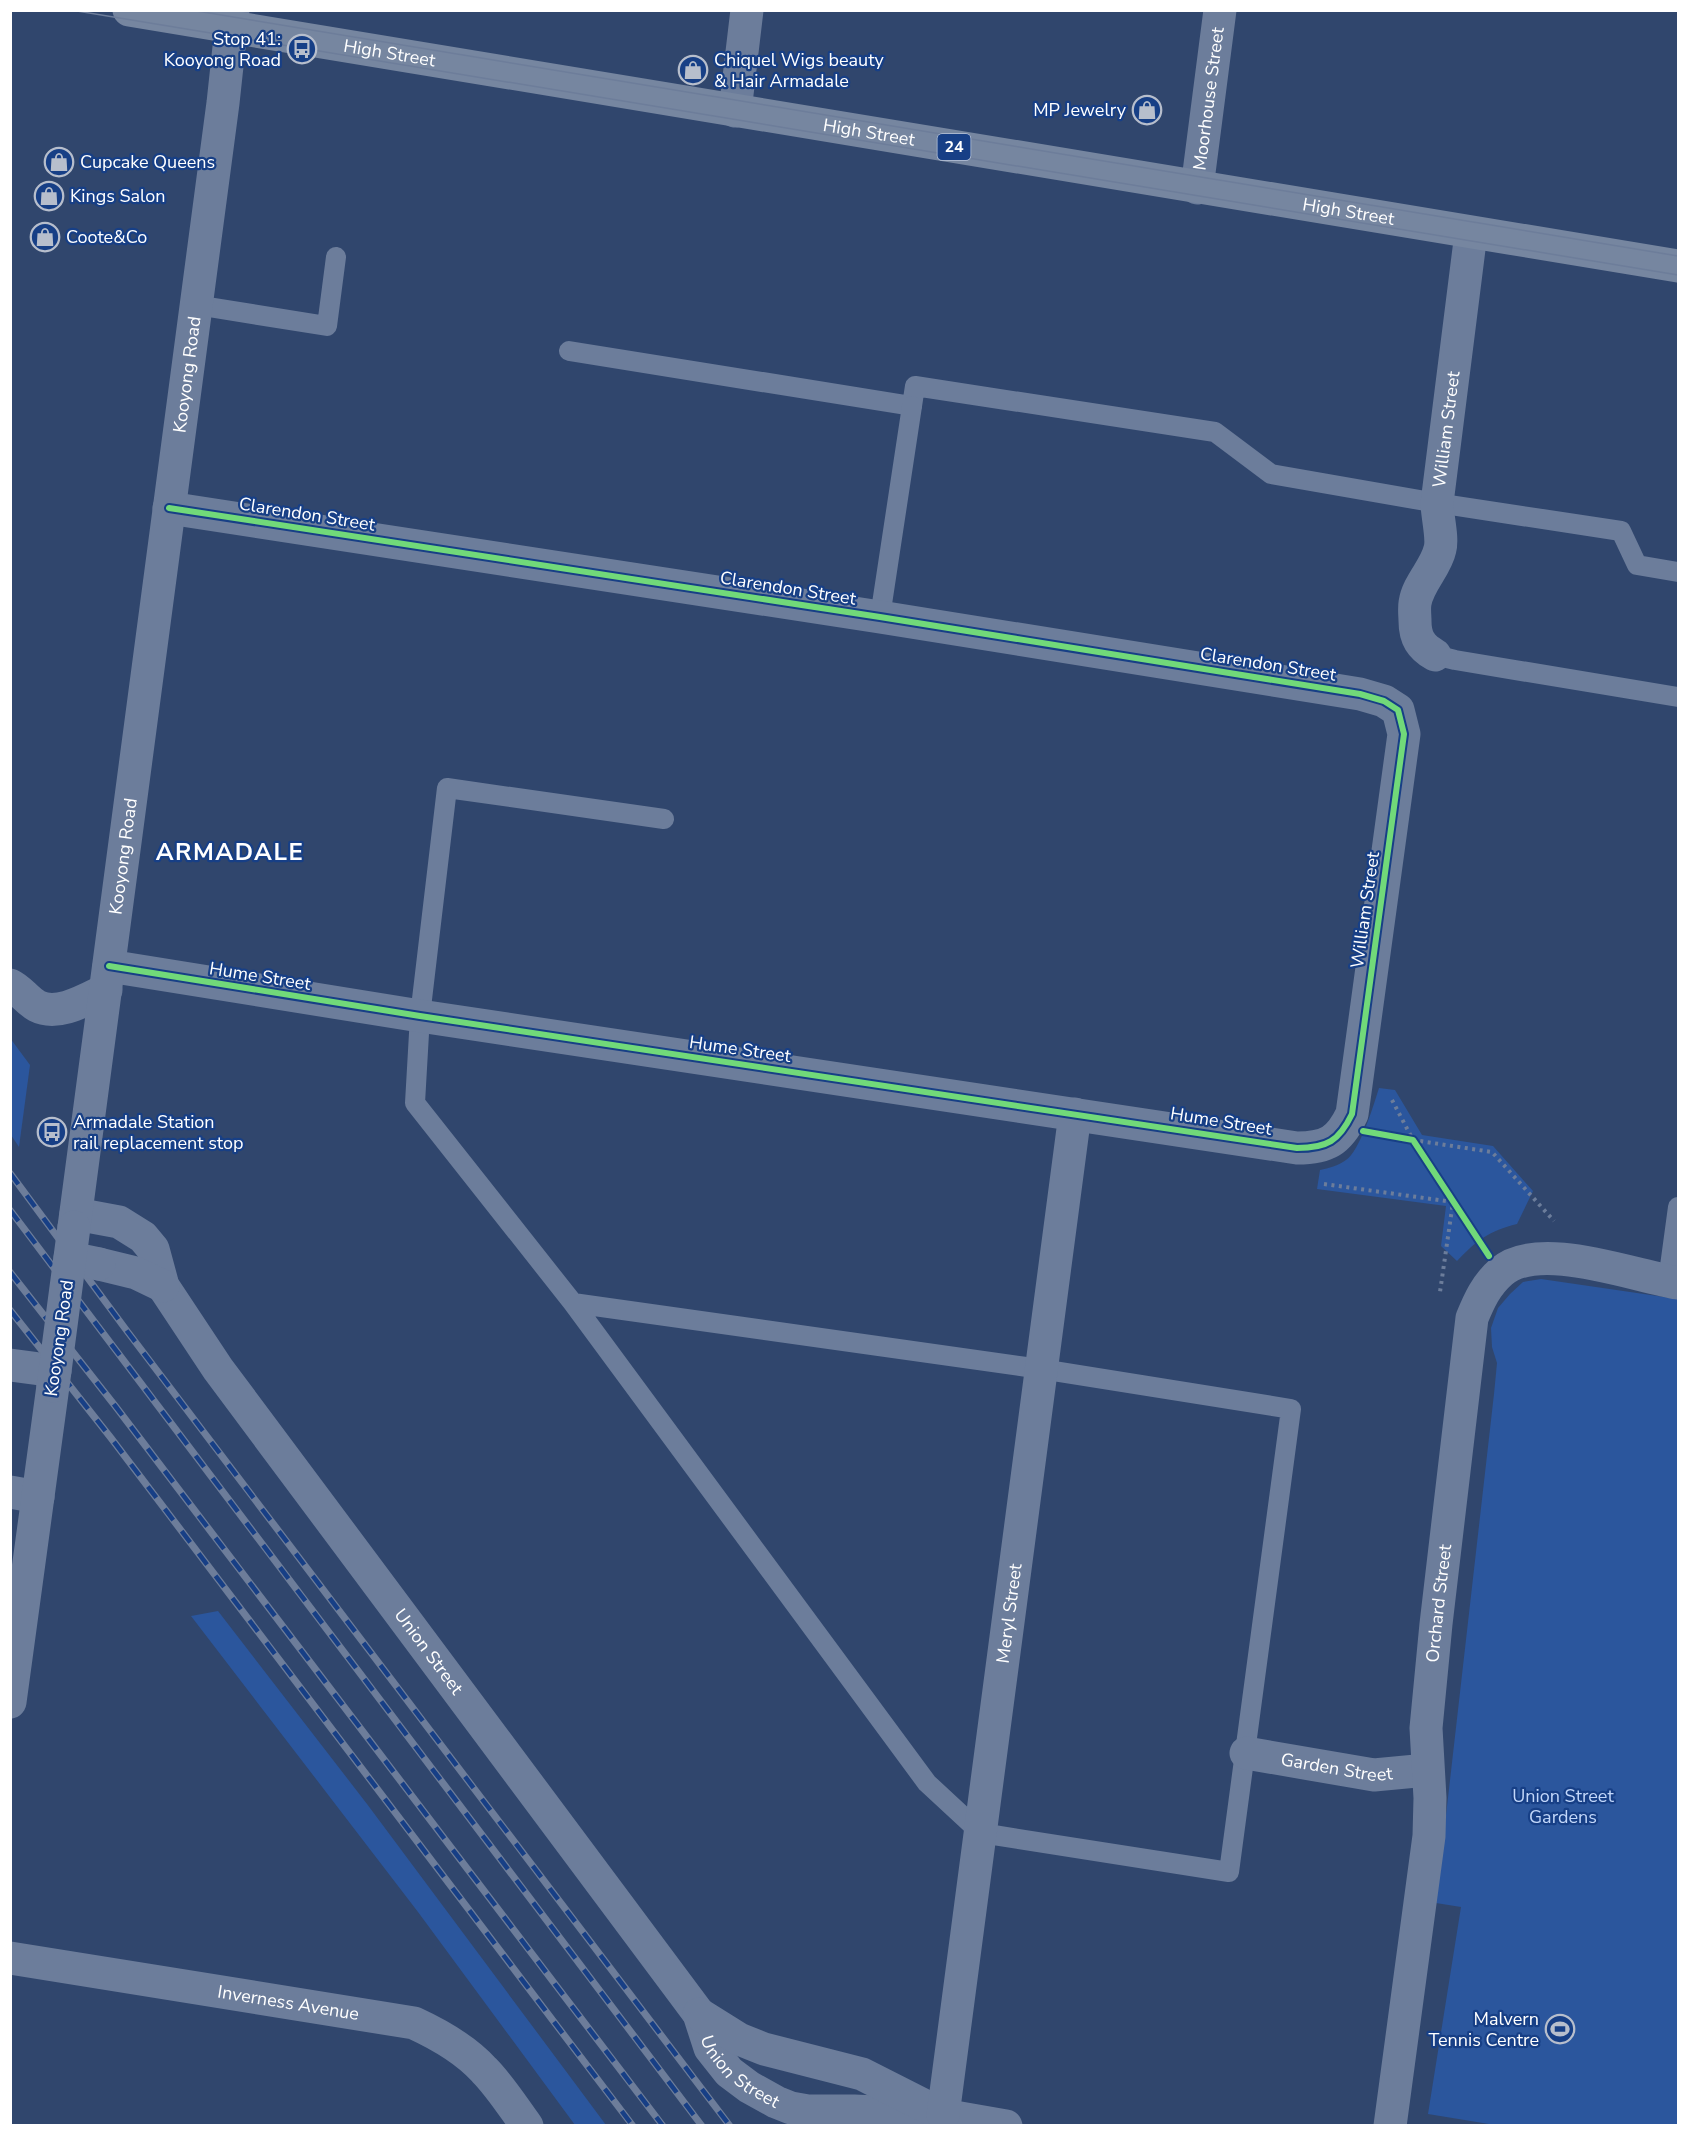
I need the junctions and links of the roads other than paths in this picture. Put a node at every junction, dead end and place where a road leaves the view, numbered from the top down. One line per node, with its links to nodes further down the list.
1 (129, 10): 4 (main road, High Street / 24)
2 (747, 10): 5 (street)
3 (1221, 10): 6 (street, Moorhouse Street)
4 (231, 19): 5 (main road, High Street / 24); 10 (street, Kooyong Road)
5 (735, 111): 6 (main road, High Street / 24)
6 (1197, 188): 7 (main road, High Street / 24)
7 (1471, 233): 9 (main road, High Street / 24); 13 (street, William Street)
8 (336, 257): 10 (lane)
9 (1678, 266)
10 (196, 305): 14 (street, Kooyong Road)
11 (570, 351): 12 (lane)
12 (912, 406): 13 (lane); 16 (lane)
13 (1437, 503): 15 (lane); 17 (street, William Street)
14 (169, 508): 16 (street, Clarendon Street); 21 (street, Kooyong Road)
15 (1678, 572)
16 (880, 617): 19 (street, Clarendon Street)
17 (1435, 655): 18 (lane, William Street)
18 (1678, 697)
19 (1398, 710): 25 (street, William Street)
20 (664, 819): 23 (lane)
21 (108, 978): 22 (street); 23 (street, Hume Street); 27 (street, Kooyong Road)
22 (10, 985)
23 (420, 1017): 24 (street, Hume Street); 30 (lane)
24 (1075, 1114): 25 (street, Hume Street); 31 (street, Meryl Street)
25 (1352, 1114)
26 (1678, 1207): 28 (lane)
27 (80, 1241): 29 (street); 29 (street, Union Street); 32 (street, Kooyong Road, bridge)
28 (1673, 1282): 36 (street, Orchard Street)
29 (163, 1286): 39 (street, Union Street)
30 (573, 1303): 31 (lane); 37 (lane)
31 (1041, 1369): 35 (lane); 37 (street, Meryl Street)
32 (39, 1373): 33 (street, Kooyong Road)
33 (24, 1495): 34 (street, Kooyong Road)
34 (10, 1702)
35 (1246, 1753): 36 (street, Garden Street); 37 (lane)
36 (1427, 1770): 43 (street, Orchard Street)
37 (981, 1833): 40 (street, Meryl Street)
38 (10, 1958): 41 (street, Inverness Avenue)
39 (699, 2014): 40 (street, Union Street); 40 (street, Union Street)
40 (943, 2115): 42 (street, Union Street)
41 (527, 2126)
42 (1006, 2126)
43 (1390, 2126)

